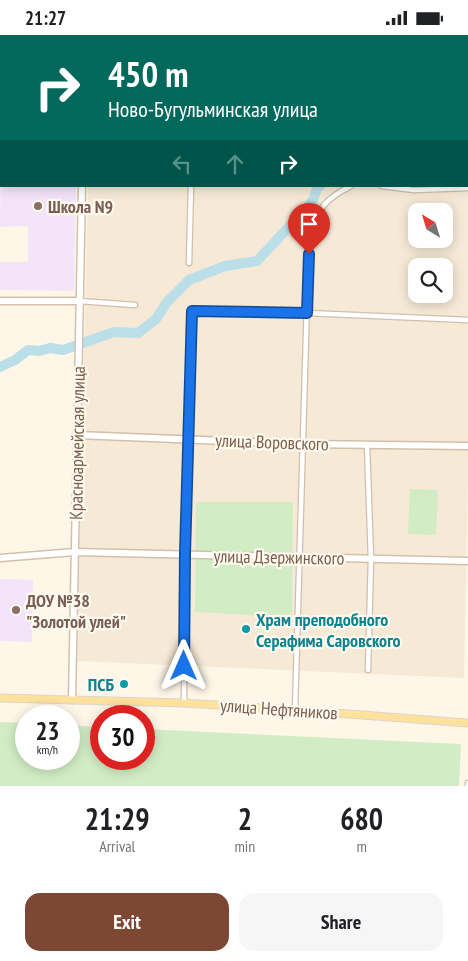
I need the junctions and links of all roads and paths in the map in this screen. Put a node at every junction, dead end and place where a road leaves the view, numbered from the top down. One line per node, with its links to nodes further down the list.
1 (82, 187): 8 (street, Красноармейская улица)
2 (191, 187): 6 (street)
3 (349, 187): 10 (street)
4 (390, 187): 5 (street)
5 (468, 188)
6 (189, 263)
7 (0, 301): 8 (street)
8 (80, 301): 9 (street); 12 (street, Красноармейская улица)
9 (135, 305)
10 (307, 313): 11 (street); 13 (street); 14 (street)
11 (468, 320)
12 (77, 435): 13 (street, улица Воровского); 17 (street, Красноармейская улица)
13 (188, 440): 14 (street, улица Воровского); 18 (street)
14 (303, 444): 15 (street, улица Воровского); 19 (street)
15 (367, 445): 16 (street, улица Воровского); 21 (street)
16 (468, 446)
17 (75, 552): 18 (street, улица Дзержинского); 20 (street, улица Дзержинского); 25 (street, Красноармейская улица)
18 (185, 554): 19 (street, улица Дзержинского); 26 (street)
19 (300, 557): 21 (street, улица Дзержинского); 27 (street)
20 (0, 558)
21 (371, 559): 22 (street, улица Дзержинского); 23 (street)
22 (468, 561)
23 (368, 671)
24 (0, 699): 25 (main road, улица Нефтяников)
25 (72, 700): 26 (main road, улица Нефтяников)
26 (184, 703): 27 (main road, улица Нефтяников)
27 (295, 710): 28 (main road, улица Нефтяников)
28 (468, 723)

